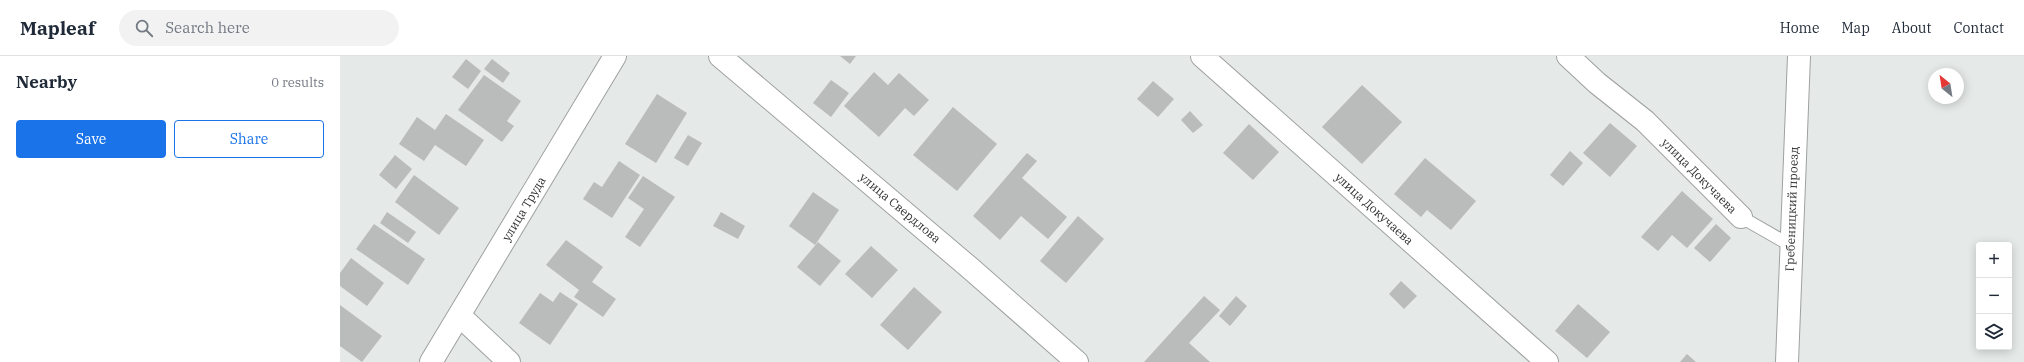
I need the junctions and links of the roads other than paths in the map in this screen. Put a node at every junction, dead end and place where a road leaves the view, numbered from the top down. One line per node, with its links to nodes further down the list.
1 (615, 56): 8 (street, улица Труда)
2 (720, 56): 11 (street, улица Свердлова)
3 (1202, 56): 12 (street, улица Докучаева)
4 (1568, 56): 6 (street, улица Докучаева)
5 (1799, 56): 7 (street, Гребеницкий проезд)
6 (1741, 217): 7 (lane)
7 (1790, 245): 13 (street, Гребеницкий проезд)
8 (460, 316): 9 (street, улица Труда); 10 (street)
9 (431, 362)
10 (509, 362)
11 (1077, 362)
12 (1547, 362)
13 (1787, 362)

